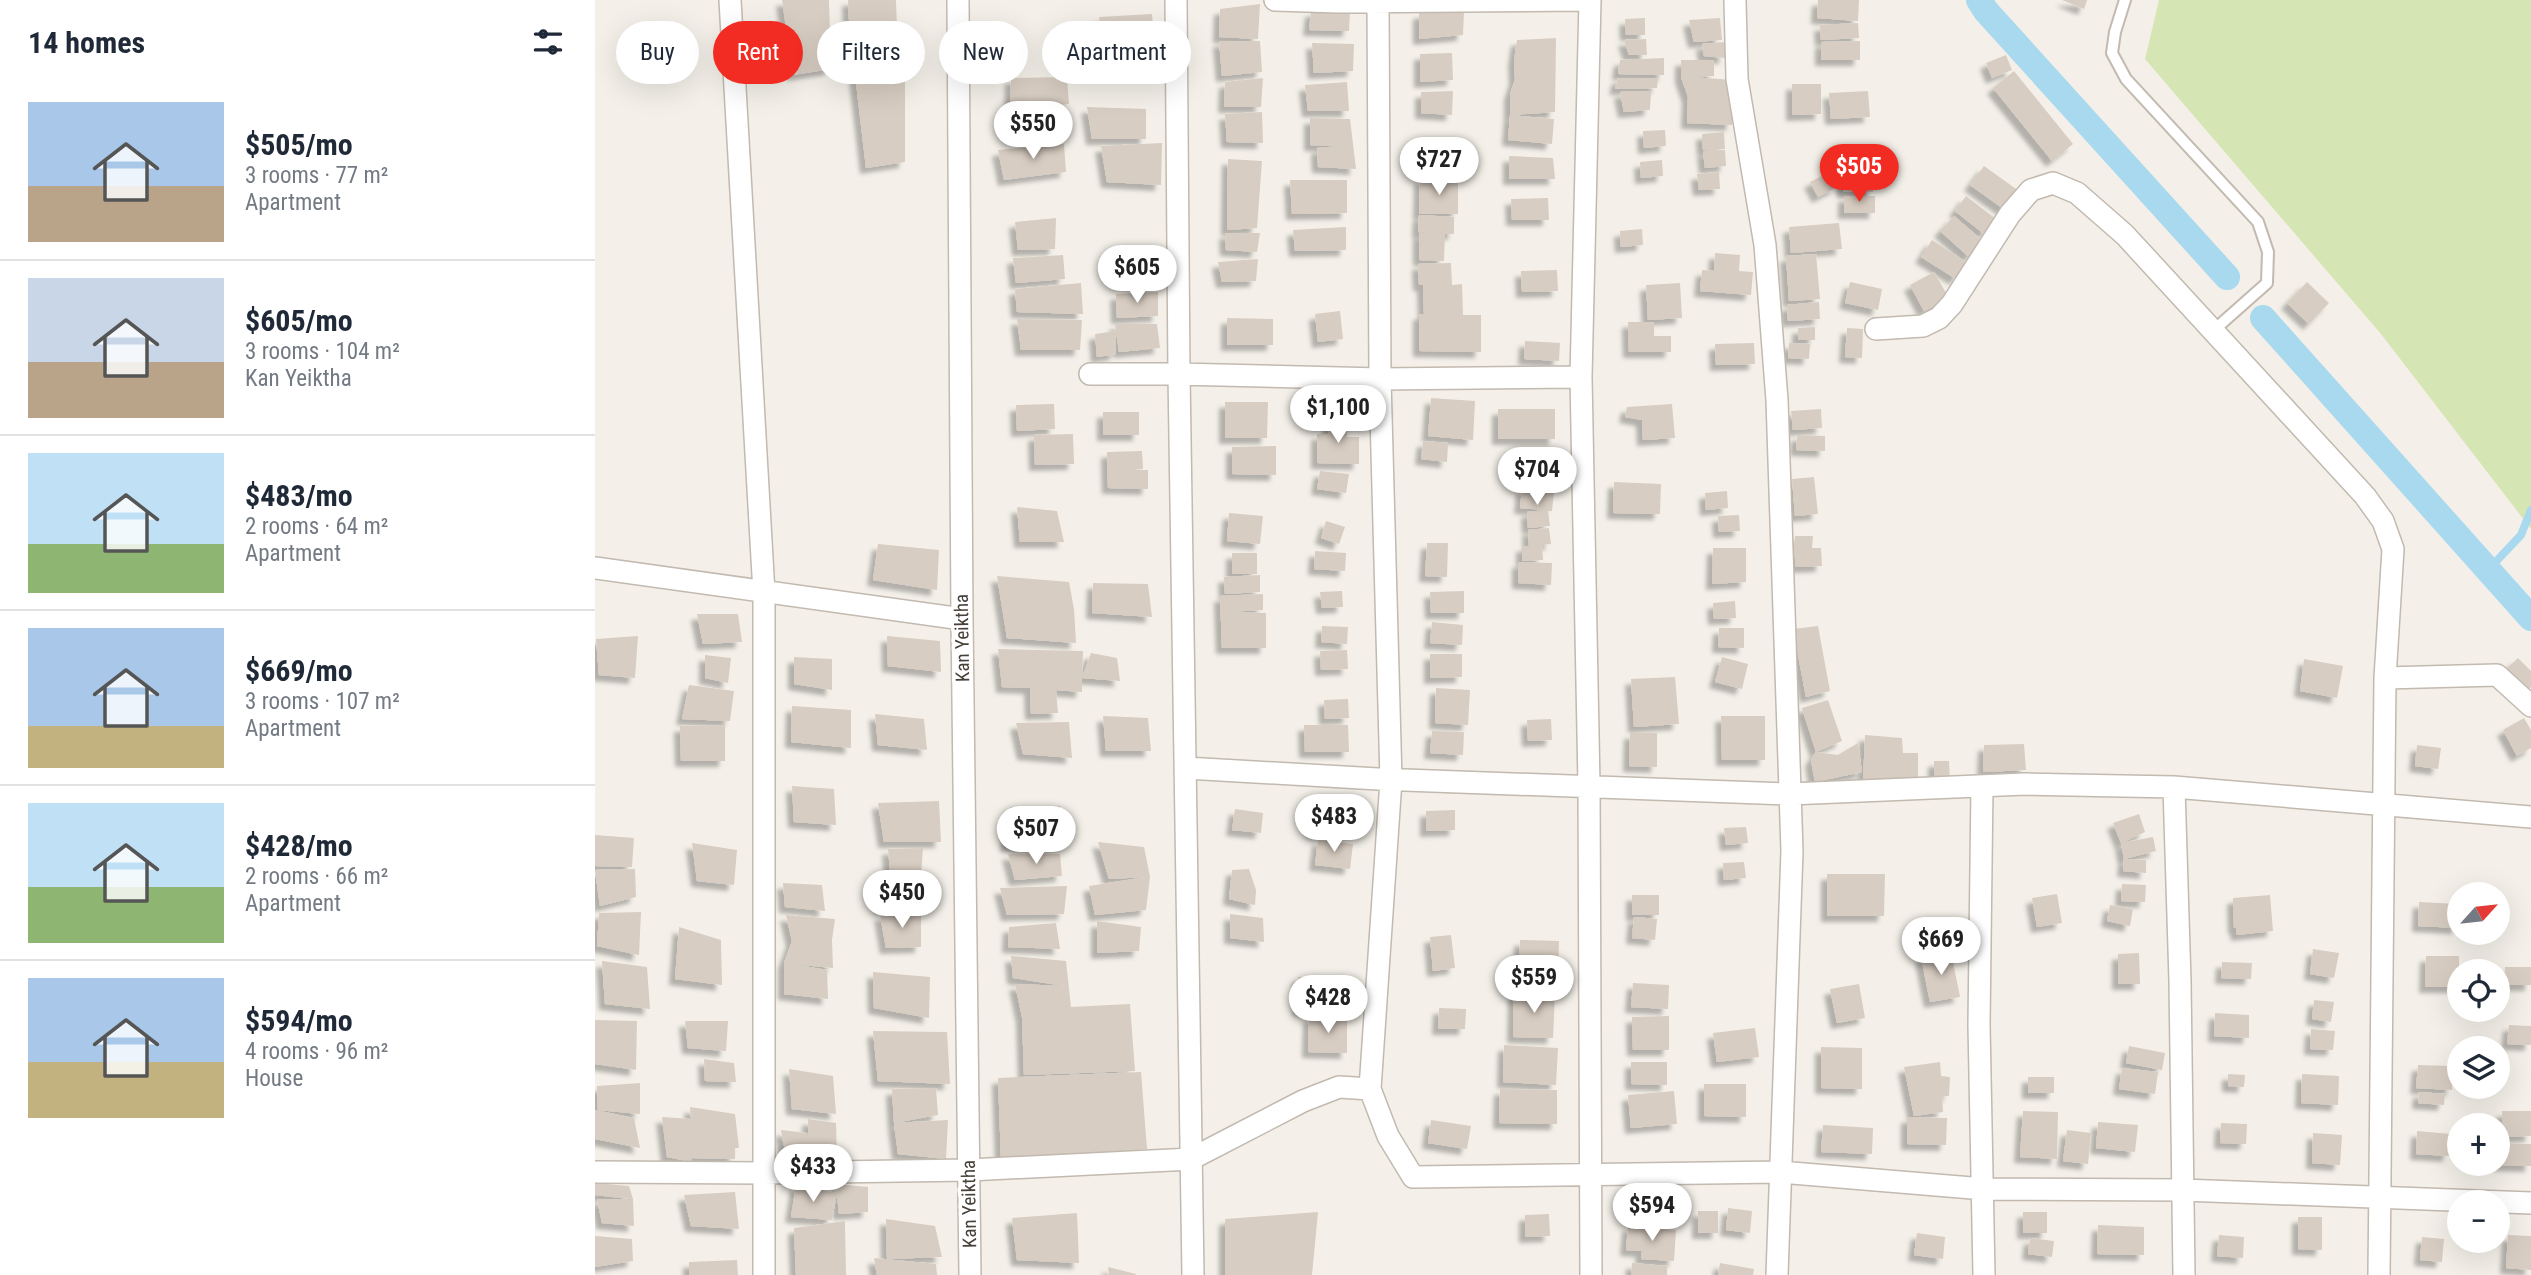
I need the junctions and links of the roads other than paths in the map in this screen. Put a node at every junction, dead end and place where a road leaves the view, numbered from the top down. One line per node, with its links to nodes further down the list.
1 (730, 0): 16 (street)
2 (958, 0): 17 (street, Kan Yeiktha)
3 (1176, 0): 12 (street)
4 (1275, 0): 7 (street)
5 (1590, 0): 7 (street); 13 (street)
6 (2125, 0): 10 (lane)
7 (1378, 1): 14 (street)
8 (1735, 1): 25 (street)
9 (1876, 329): 10 (street)
10 (2214, 330): 18 (street)
11 (1090, 374): 12 (street)
12 (1178, 374): 14 (street); 20 (street)
13 (1581, 377): 14 (street); 22 (street)
14 (1380, 379): 21 (street)
15 (595, 568): 16 (street)
16 (764, 593): 17 (street); 33 (street)
17 (962, 619): 30 (street, Kan Yeiktha)
18 (2385, 678): 19 (street); 26 (street)
19 (2531, 706)
20 (1187, 768): 21 (street); 29 (street)
21 (1391, 780): 22 (street); 28 (street)
22 (1589, 785): 25 (street); 34 (street)
23 (1982, 786): 24 (street); 25 (street); 35 (street)
24 (2173, 787): 26 (street); 36 (street)
25 (1790, 794): 32 (street)
26 (2384, 805): 27 (street); 37 (street)
27 (2531, 817)
28 (1370, 1089): 29 (street); 34 (street)
29 (1191, 1159): 30 (street); 41 (street)
30 (969, 1170): 33 (street); 40 (street, Kan Yeiktha)
31 (595, 1172): 33 (street)
32 (1780, 1172): 34 (street); 35 (street); 43 (street)
33 (764, 1173): 39 (street)
34 (1591, 1176): 42 (street)
35 (1984, 1189): 36 (street); 44 (street)
36 (2183, 1190): 37 (street); 45 (street)
37 (2380, 1197): 38 (street); 46 (street)
38 (2531, 1203)
39 (764, 1275)
40 (970, 1275)
41 (1193, 1275)
42 (1591, 1275)
43 (1777, 1275)
44 (1984, 1275)
45 (2184, 1275)
46 (2379, 1275)

